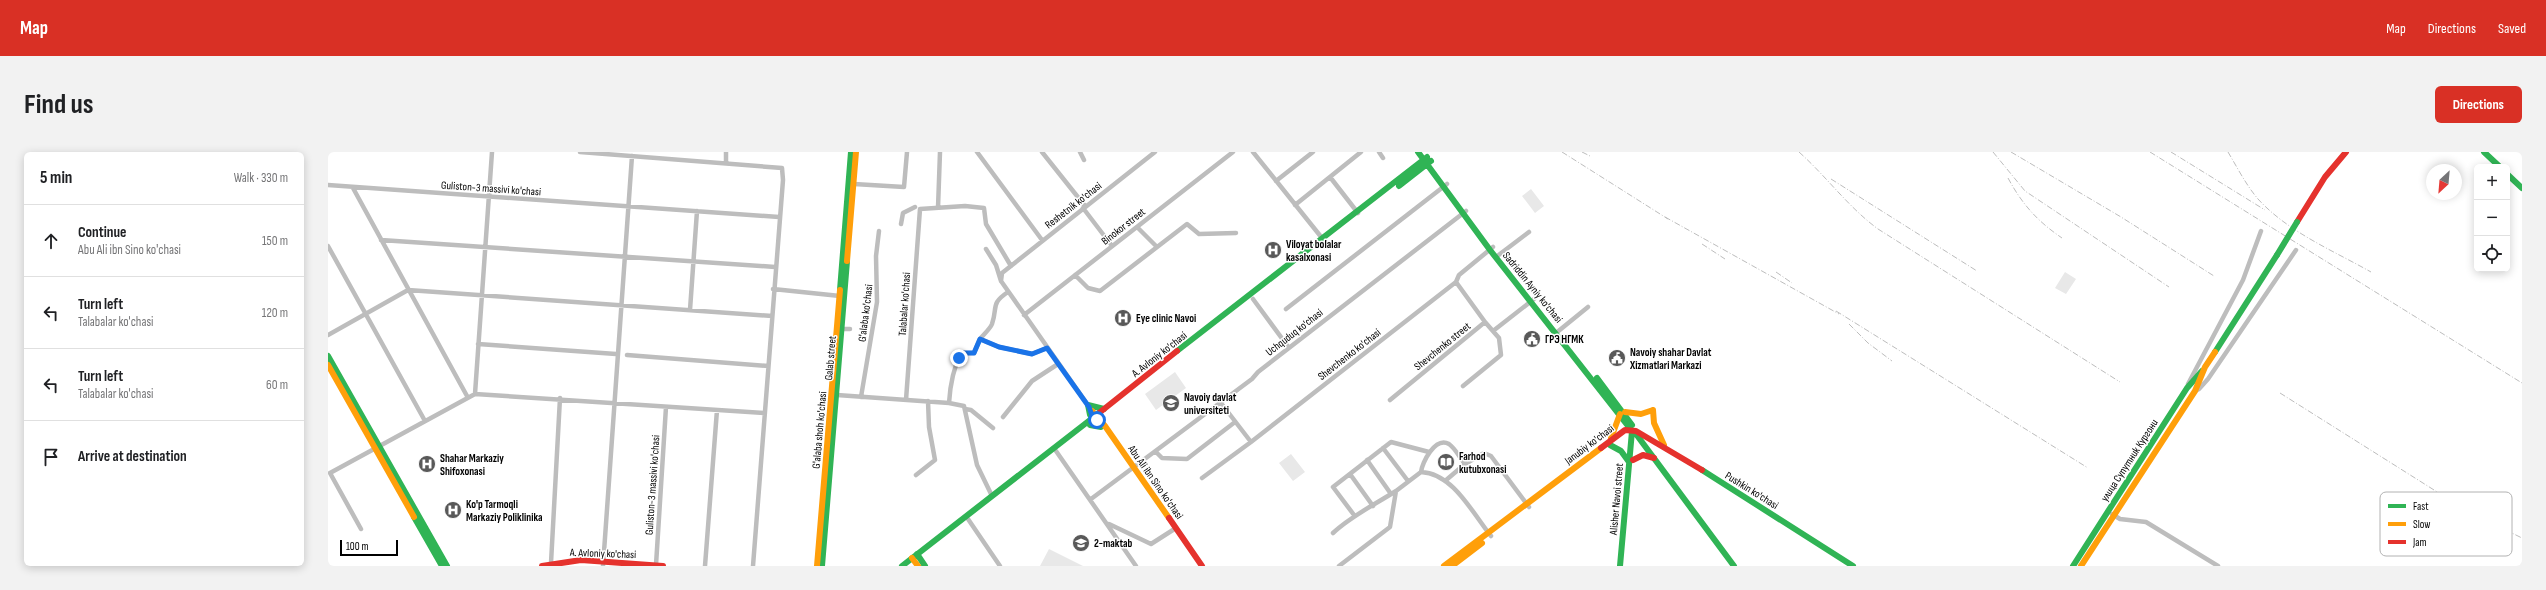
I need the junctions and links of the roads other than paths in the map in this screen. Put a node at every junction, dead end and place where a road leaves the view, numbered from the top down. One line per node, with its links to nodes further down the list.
1 (492, 152): 36 (street)
2 (580, 152): 20 (street)
3 (726, 152): 24 (street)
4 (850, 152): 74 (main road, G'alaba shoh ko'chasi)
5 (856, 152): 31 (main road, Galab street)
6 (907, 152): 31 (street)
7 (940, 152): 41 (street)
8 (977, 152): 53 (street)
9 (1042, 152): 39 (street)
10 (1080, 152): 23 (street)
11 (1155, 152): 39 (street, Reshetnik ko'chasi)
12 (1233, 152): 47 (street, Binokor street)
13 (1253, 152): 30 (street)
14 (1313, 152): 30 (street)
15 (1361, 152): 28 (street)
16 (1379, 152): 21 (street)
17 (1418, 152): 22 (main road, Sadriddin Ayniy ko'chasi); 26 (main road)
18 (2346, 152): 100 (main road, bridge)
19 (2484, 152): 25 (main road)
20 (632, 156): 24 (street); 38 (street)
21 (1383, 158)
22 (1427, 159): 26 (main road, A. Avloniy ko'chasi); 27 (main road, Sadriddin Ayniy ko'chasi); 32 (main road, Sadriddin Ayniy ko'chasi)
23 (1084, 160)
24 (726, 162): 45 (street)
25 (2497, 164)
26 (1415, 170): 27 (main road); 44 (main road, A. Avloniy ko'chasi); 54 (main road, A. Avloniy ko'chasi)
27 (1436, 175): 32 (main road, Sadriddin Ayniy ko'chasi)
28 (1330, 177): 37 (street); 44 (street)
29 (2510, 177): 35 (main road)
30 (1276, 180): 37 (street)
31 (854, 184): 85 (main road, Galab street)
32 (1445, 185): 43 (main road, Sadriddin Ayniy ko'chasi); 79 (street)
33 (328, 186): 34 (street, Guliston-3 massivi ko'chasi)
34 (353, 188): 36 (street, Guliston-3 massivi ko'chasi); 52 (street)
35 (2522, 188)
36 (489, 197): 38 (street, Guliston-3 massivi ko'chasi); 56 (street)
37 (1295, 205): 54 (street)
38 (628, 206): 42 (street, Guliston-3 massivi ko'chasi); 63 (street)
39 (1084, 207): 53 (street, Reshetnik ko'chasi); 57 (street)
40 (917, 208): 41 (street); 46 (street); 109 (street, Talabalar ko'chasi)
41 (938, 208): 65 (street)
42 (697, 211): 45 (street, Guliston-3 massivi ko'chasi); 64 (street)
43 (1464, 212): 60 (main road, Sadriddin Ayniy ko'chasi); 93 (street, Uchquduq ko'chasi)
44 (1358, 213): 54 (main road, A. Avloniy ko'chasi)
45 (779, 217): 66 (street)
46 (901, 224)
47 (1137, 227): 57 (street, Binokor street); 58 (street)
48 (880, 231): 107 (street, G'alaba ko'chasi)
49 (2261, 231): 102 (street)
50 (1529, 232): 62 (street)
51 (1236, 233): 58 (street)
52 (381, 240): 56 (street); 71 (street)
53 (1042, 240): 65 (street, Reshetnik ko'chasi)
54 (1324, 242): 75 (main road, A. Avloniy ko'chasi); 119 (main road, A. Avloniy ko'chasi)
55 (328, 246): 81 (street)
56 (485, 246): 63 (street); 73 (street)
57 (1112, 246): 67 (street, Binokor street)
58 (1157, 247): 67 (street)
59 (986, 249): 68 (street, Abu Ali ibn Sino ko'chasi)
60 (1492, 249): 62 (main road, Sadriddin Ayniy ko'chasi); 69 (street, Shevchenko ko'chasi)
61 (2296, 250): 103 (street)
62 (1497, 256): 76 (main road, Sadriddin Ayniy ko'chasi)
63 (624, 257): 64 (street); 77 (street)
64 (693, 261): 66 (street); 80 (street)
65 (1011, 266): 68 (street, Reshetnik ko'chasi)
66 (775, 267): 70 (street)
67 (1075, 275): 82 (street, Binokor street)
68 (1001, 282): 72 (street, Abu Ali ibn Sino ko'chasi)
69 (1456, 282): 84 (street, Shevchenko street); 129 (street, Shevchenko ko'chasi)
70 (774, 289): 74 (street); 83 (street)
71 (408, 290): 73 (street); 81 (street); 106 (street)
72 (1008, 292): 82 (street, Abu Ali ibn Sino ko'chasi); 90 (street)
73 (481, 295): 77 (street); 91 (street)
74 (840, 296): 173 (main road, G'alaba shoh ko'chasi)
75 (1253, 299): 93 (street); 119 (main road, A. Avloniy ko'chasi)
76 (1533, 300): 87 (street); 88 (main road, Sadriddin Ayniy ko'chasi)
77 (620, 306): 80 (street); 94 (street)
78 (1588, 307): 88 (street)
79 (1286, 309)
80 (690, 310): 83 (street)
81 (366, 314): 89 (street); 124 (street)
82 (1024, 315): 92 (street, Abu Ali ibn Sino ko'chasi)
83 (772, 316): 99 (street)
84 (1485, 322): 87 (street); 110 (street, Shevchenko street)
85 (843, 329): 86 (street); 105 (main road, Galab street)
86 (850, 329)
87 (1493, 331): 101 (street)
88 (1558, 332): 120 (main road, Sadriddin Ayniy ko'chasi)
89 (328, 335)
90 (980, 339): 92 (street); 113 (street)
91 (478, 344): 94 (street); 104 (street)
92 (1047, 348): 98 (street, Abu Ali ibn Sino ko'chasi)
93 (1289, 348): 114 (street, Uchquduq ko'chasi)
94 (616, 354): 112 (street)
95 (627, 355): 99 (street)
96 (328, 356): 132 (main road)
97 (328, 364): 132 (main road)
98 (1058, 364): 115 (street, Abu Ali ibn Sino ko'chasi); 122 (street)
99 (768, 366): 121 (street)
100 (2205, 367): 102 (main road, улица Супутник Кургони); 103 (main road)
101 (1463, 386)
102 (2187, 388): 153 (main road, улица Супутник Кургони)
103 (2195, 391): 153 (main road)
104 (475, 394): 106 (street); 108 (street)
105 (838, 395): 107 (street); 174 (main road, Galab street)
106 (467, 396): 124 (street)
107 (861, 397): 109 (street)
108 (560, 398): 112 (street); 162 (street)
109 (906, 400): 111 (street)
110 (1390, 400)
111 (928, 401): 113 (street); 144 (street)
112 (613, 403): 116 (street); 163 (street)
113 (949, 403): 117 (street)
114 (1221, 403): 125 (street); 135 (street, Uchquduq ko'chasi)
115 (1088, 405): 119 (main road); 123 (street, Abu Ali ibn Sino ko'chasi); 123 (main road)
116 (666, 407): 118 (street); 164 (street, Guliston-3 massivi ko'chasi)
117 (965, 409): 127 (street); 149 (street)
118 (717, 410): 121 (street); 171 (street)
119 (1105, 411): 123 (main road, A. Avloniy ko'chasi); 126 (main road)
120 (1622, 413): 128 (main road, Sadriddin Ayniy ko'chasi); 130 (main road); 131 (main road)
121 (765, 414): 172 (street)
122 (1003, 417)
123 (1094, 418): 126 (main road, Abu Ali ibn Sino ko'chasi); 126 (main road); 134 (main road, A. Avloniy ko'chasi); 149 (main road, A. Avloniy ko'chasi)
124 (425, 421): 132 (street)
125 (1235, 422): 129 (street); 135 (street)
126 (1102, 426): 141 (main road, Abu Ali ibn Sino ko'chasi)
127 (993, 428)
128 (1635, 433): 130 (main road, Janubiy ko'chasi); 131 (main road, Pushkin ko'chasi); 137 (main road, Sadriddin Ayniy ko'chasi); 139 (main road, Alisher Navoi street)
129 (1251, 442): 145 (street, Shevchenko ko'chasi)
130 (1609, 444): 139 (main road); 151 (main road, Janubiy ko'chasi)
131 (1665, 447): 188 (main road, Pushkin ko'chasi)
132 (377, 448): 157 (street); 165 (main road); 166 (main road)
133 (1383, 448): 136 (street); 138 (street); 146 (street)
134 (1056, 451): 150 (street); 155 (main road, A. Avloniy ko'chasi)
135 (1156, 452): 141 (street, Uchquduq ko'chasi)
136 (1429, 452): 140 (street); 142 (street)
137 (1654, 458): 139 (main road); 187 (main road, Sadriddin Ayniy ko'chasi)
138 (1367, 460): 143 (street); 148 (street)
139 (1631, 462): 185 (main road, Alisher Navoi street); 186 (main road, Alisher Navoi street)
140 (1465, 464): 147 (street); 151 (street)
141 (1133, 469): 150 (street, Uchquduq ko'chasi); 158 (main road, Abu Ali ibn Sino ko'chasi)
142 (1420, 472): 146 (street); 147 (street)
143 (1350, 474): 152 (street); 154 (street)
144 (916, 475)
145 (1202, 478)
146 (1408, 481): 148 (street)
147 (1445, 481): 160 (street)
148 (1393, 492): 152 (street); 182 (street)
149 (992, 496): 161 (main road, A. Avloniy ko'chasi)
150 (1091, 499): 156 (street)
151 (1528, 505): 160 (main road, Janubiy ko'chasi)
152 (1373, 506): 154 (street)
153 (2111, 514): 189 (main road, улица Супутник Кургони); 190 (main road); 191 (street)
154 (1354, 515): 159 (street)
155 (968, 519): 161 (main road, A. Avloniy ko'chasi); 178 (street)
156 (1108, 524): 158 (street); 179 (street)
157 (361, 529)
158 (1174, 529): 180 (main road, Abu Ali ibn Sino ko'chasi); 181 (main road, Abu Ali ibn Sino ko'chasi)
159 (1333, 533)
160 (1490, 535): 183 (main road, Janubiy ko'chasi); 184 (main road, Janubiy ko'chasi)
161 (916, 559): 175 (main road, A. Avloniy ko'chasi); 176 (main road, A. Avloniy ko'chasi); 177 (main road)
162 (551, 563): 163 (main road, A. Avloniy ko'chasi); 167 (main road, A. Avloniy ko'chasi)
163 (603, 564): 164 (main road, A. Avloniy ko'chasi); 168 (main road, A. Avloniy ko'chasi); 169 (main road, A. Avloniy ko'chasi)
164 (656, 565): 170 (main road, A. Avloniy ko'chasi)
165 (442, 566)
166 (447, 566)
167 (542, 566)
168 (559, 566)
169 (613, 566)
170 (663, 566)
171 (705, 566)
172 (753, 566)
173 (817, 566)
174 (822, 566)
175 (902, 566)
176 (907, 566)
177 (925, 566)
178 (1000, 566)
179 (1136, 566)
180 (1198, 566)
181 (1202, 566)
182 (1339, 566)
183 (1444, 566)
184 (1452, 566)
185 (1620, 566)
186 (1624, 566)
187 (1734, 566)
188 (1853, 566)
189 (2074, 566)
190 (2081, 566)
191 (2218, 566)

